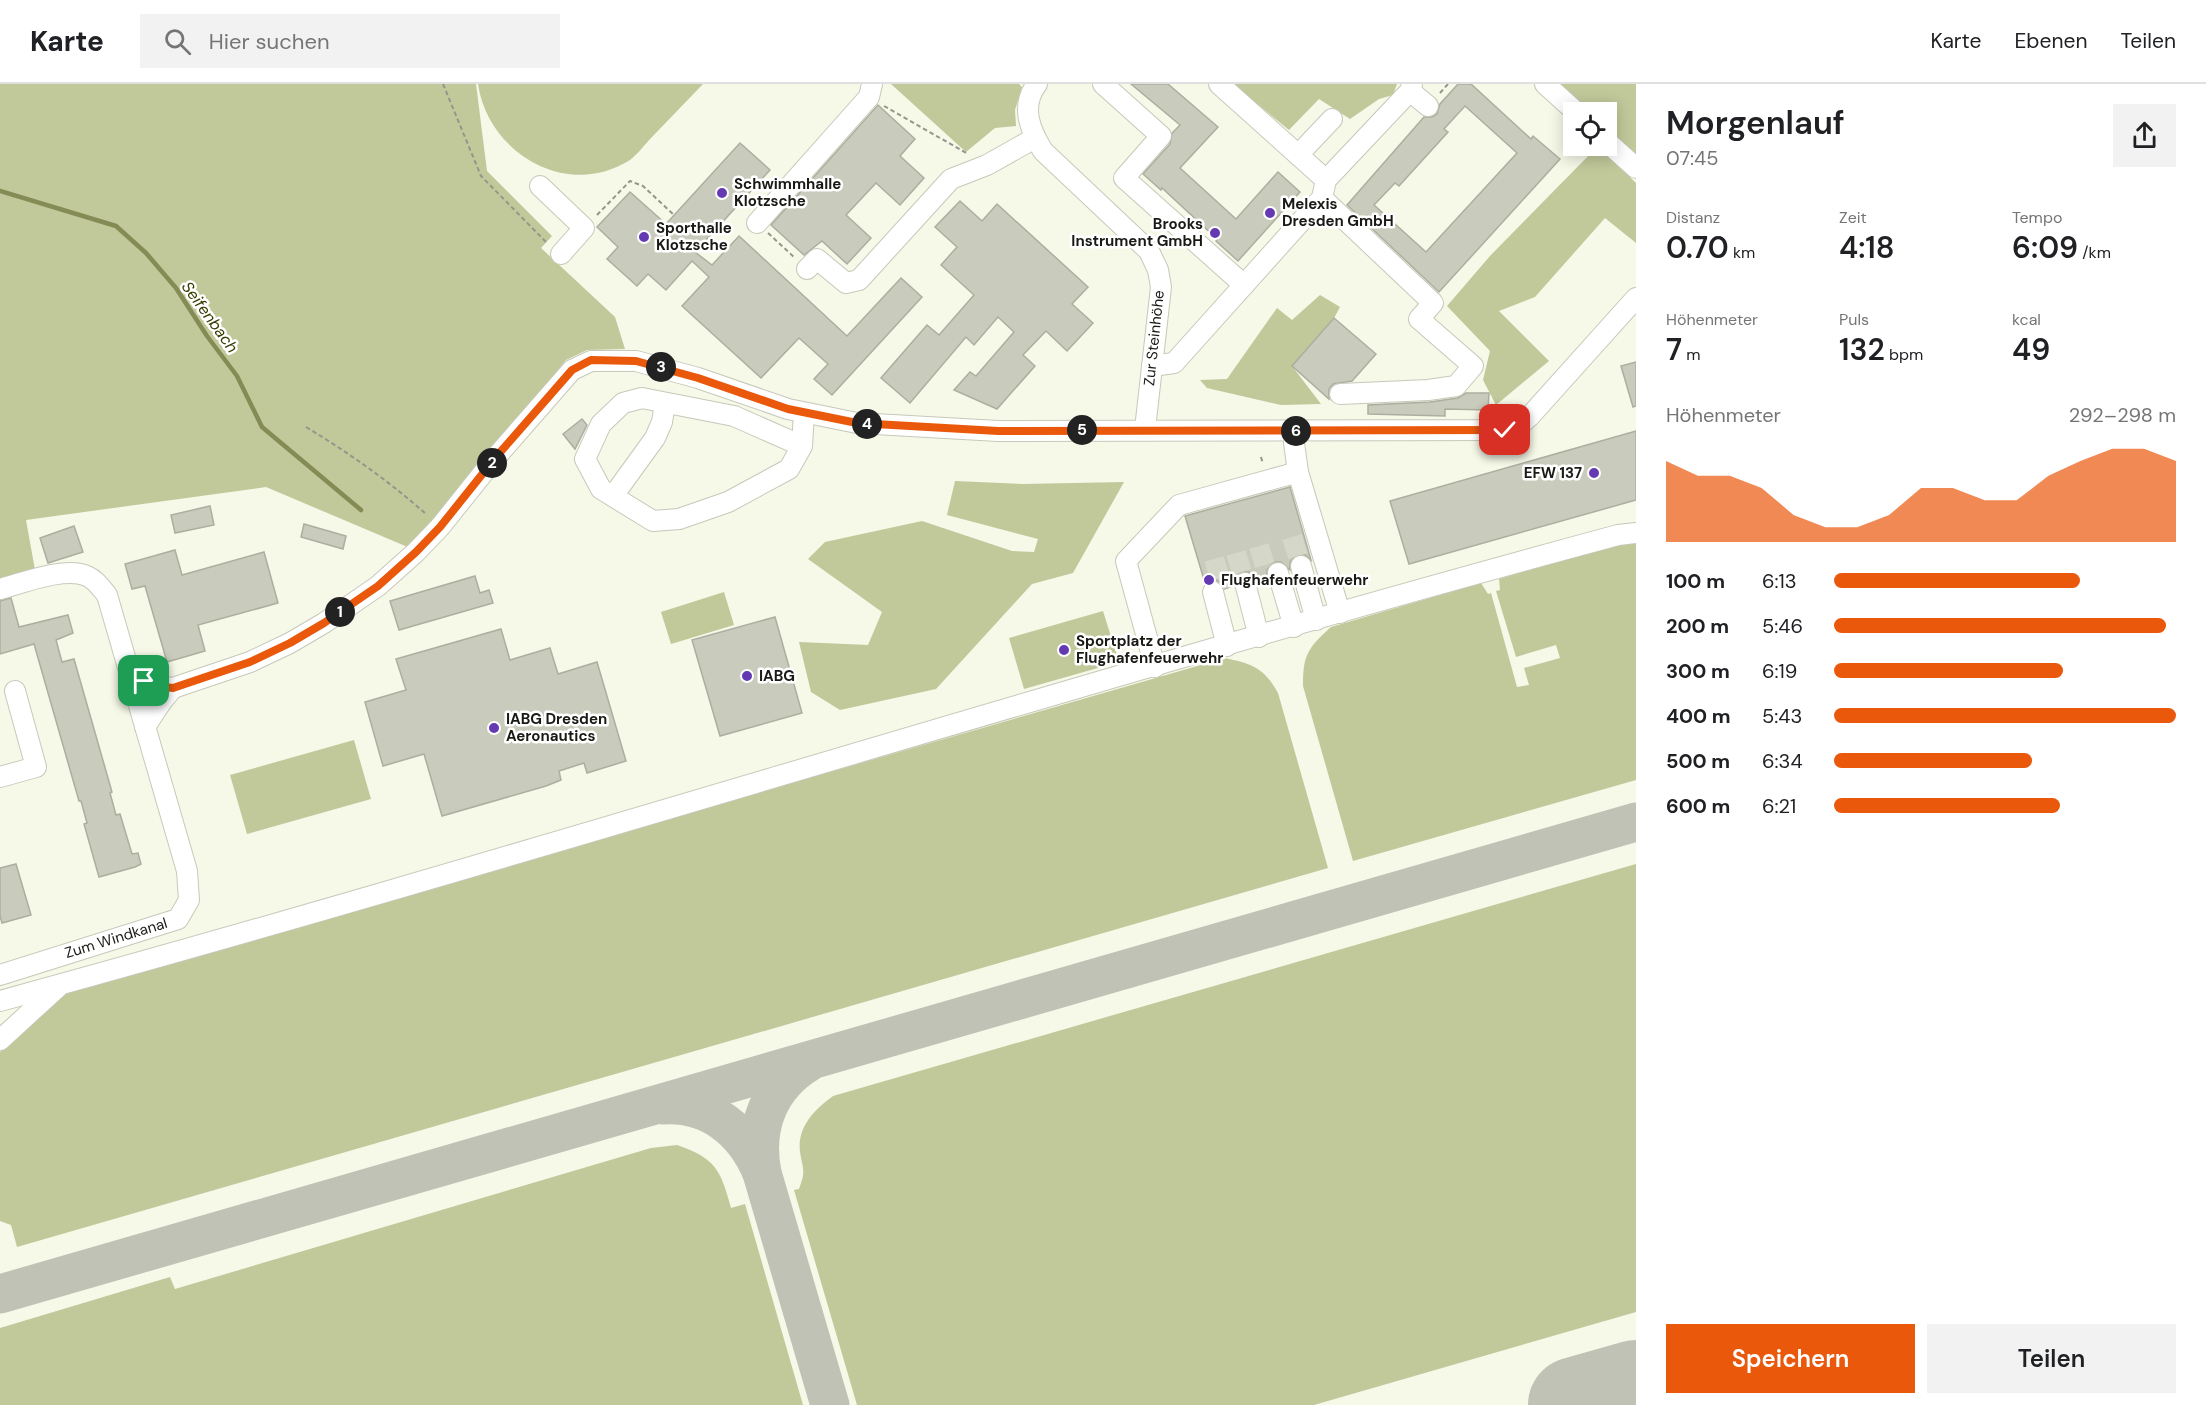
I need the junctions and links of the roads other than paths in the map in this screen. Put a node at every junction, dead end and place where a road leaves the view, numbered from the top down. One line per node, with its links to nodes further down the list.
1 (1219, 84): 12 (street)
2 (1545, 84): 7 (street)
3 (1034, 85): 10 (street, Zur Steinhöhe)
4 (1104, 85): 19 (street)
5 (1411, 87): 8 (street); 15 (street)
6 (870, 91): 16 (street)
7 (1565, 102)
8 (1428, 106)
9 (1332, 119): 12 (street)
10 (1035, 138): 18 (street); 21 (street, Zur Steinhöhe)
11 (1617, 151): 13 (street)
12 (1298, 155): 15 (street)
13 (1636, 168)
14 (540, 186): 17 (street)
15 (1324, 189): 19 (street); 22 (street)
16 (758, 223)
17 (554, 248)
18 (807, 269)
19 (1244, 285): 21 (street)
20 (1636, 298): 26 (street)
21 (1152, 366): 25 (street, Zur Steinhöhe)
22 (1340, 394)
23 (665, 403): 27 (street); 29 (street); 29 (street)
24 (804, 413): 25 (street); 27 (street); 37 (street)
25 (1145, 429): 26 (street)
26 (1295, 431): 28 (street)
27 (801, 446): 29 (street)
28 (1298, 472): 33 (street); 35 (street)
29 (613, 496)
30 (1636, 533): 33 (street)
31 (1256, 579): 34 (street); 34 (street); 34 (street)
32 (0, 589): 36 (street, Zum Windkanal)
33 (1340, 613): 34 (street)
34 (1271, 633): 35 (street)
35 (1155, 667): 42 (street)
36 (129, 672): 37 (street); 39 (street, Zum Windkanal)
37 (173, 688): 39 (street)
38 (15, 691): 40 (street)
39 (145, 727): 41 (street, Zum Windkanal)
40 (0, 777)
41 (0, 975)
42 (60, 985): 43 (street); 44 (street)
43 (0, 1001)
44 (0, 1040)

